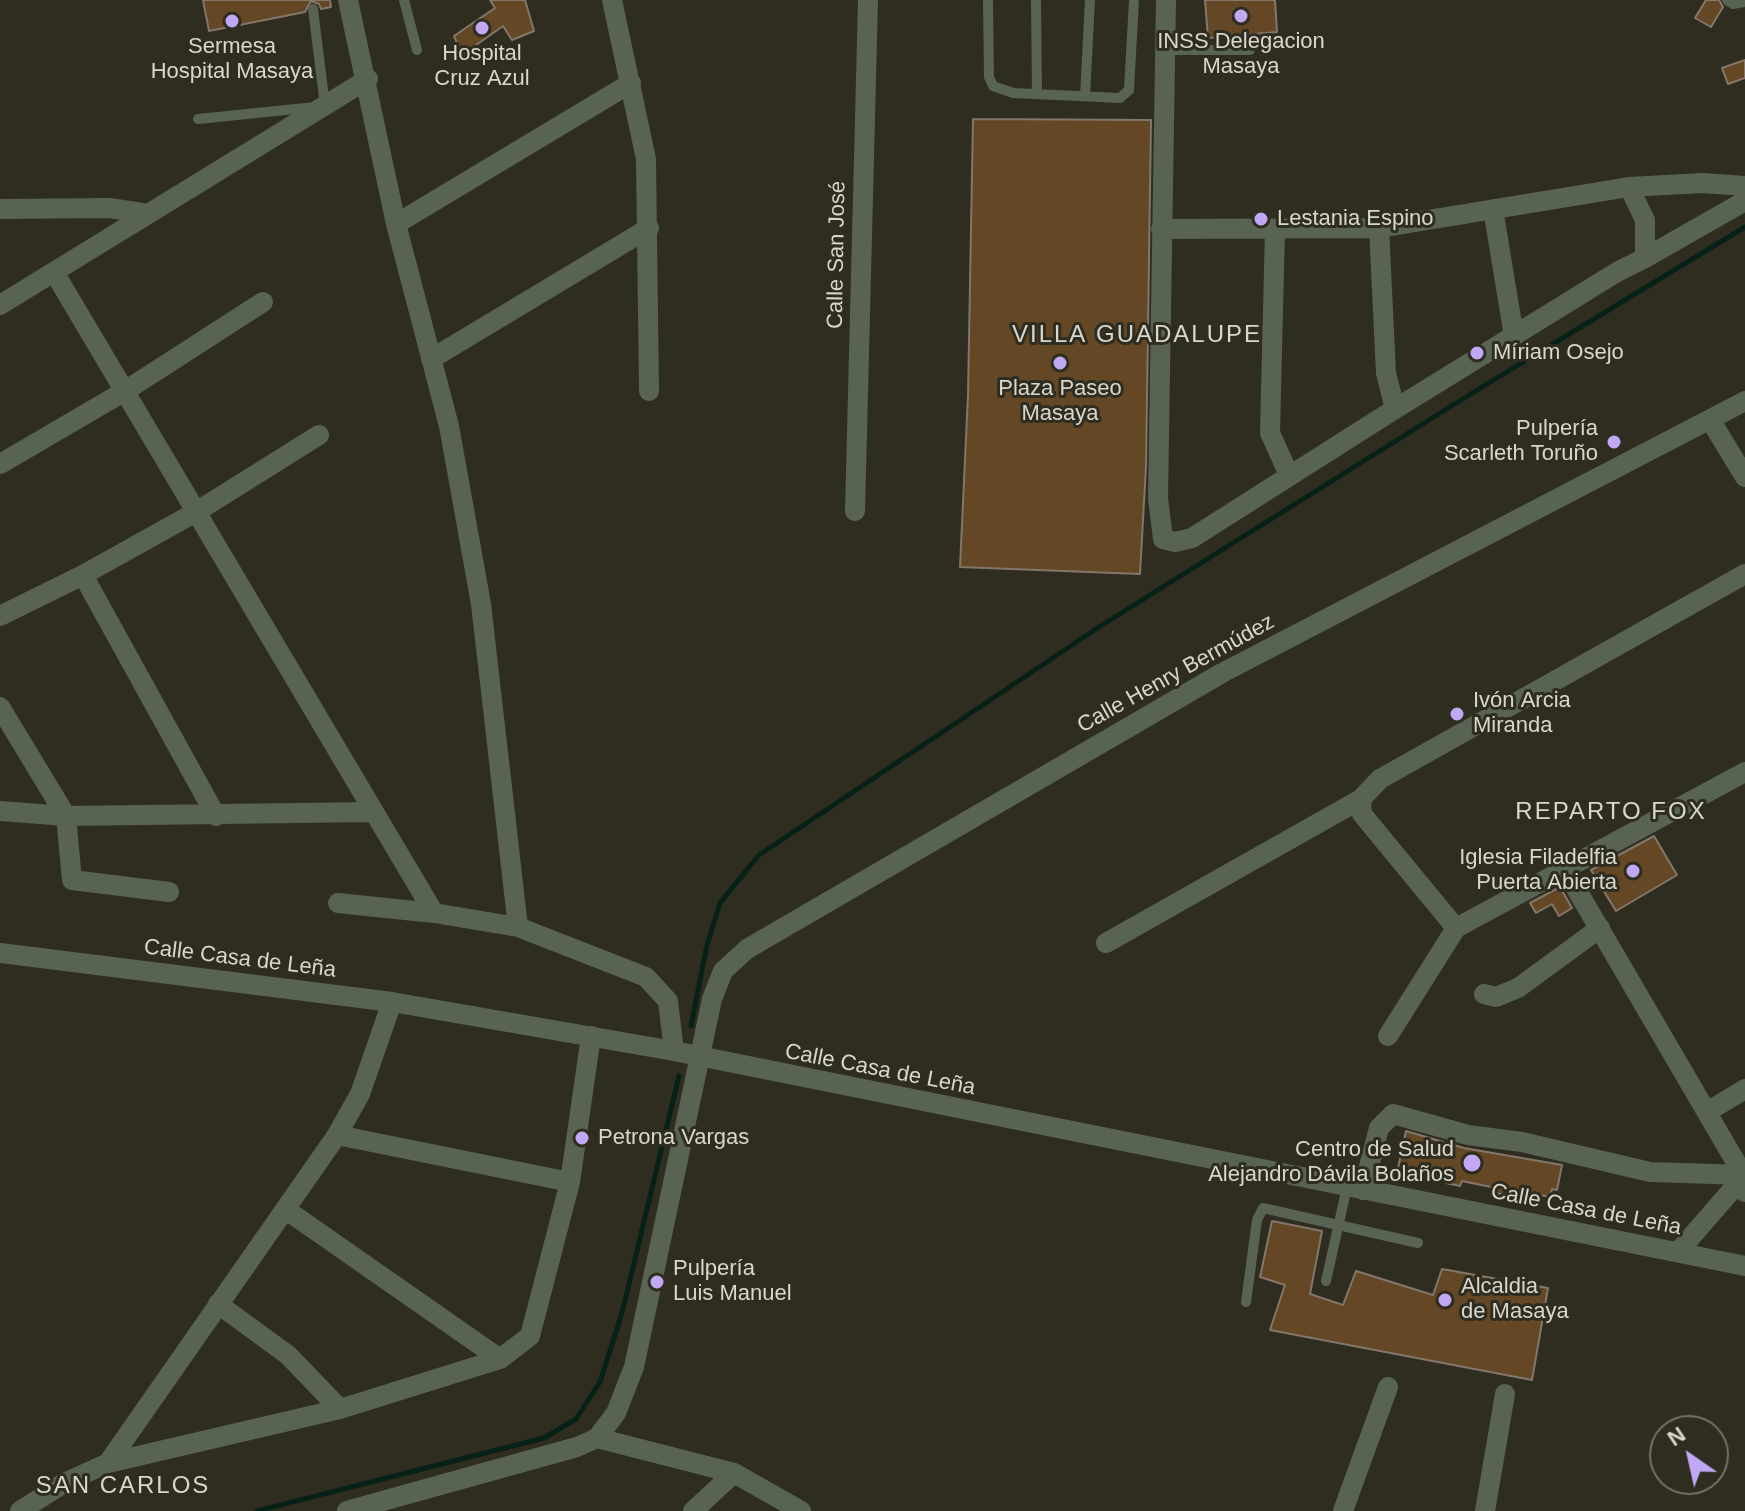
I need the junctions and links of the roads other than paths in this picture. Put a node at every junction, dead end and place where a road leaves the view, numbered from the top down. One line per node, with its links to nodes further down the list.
1 (348, 0): 16 (street)
2 (404, 0): 13 (lane)
3 (612, 0): 17 (street)
4 (868, 0): 48 (street, Calle San José)
5 (988, 0): 18 (lane)
6 (1036, 0): 18 (lane)
7 (1090, 0): 19 (lane)
8 (1134, 0): 19 (lane)
9 (1166, 0): 14 (street)
10 (1727, 0): 11 (lane)
11 (1745, 2)
12 (313, 9): 20 (lane)
13 (417, 50)
14 (1165, 50): 15 (lane); 31 (street)
15 (1250, 50)
16 (368, 79): 20 (street); 28 (street)
17 (631, 83): 28 (street); 29 (street)
18 (1037, 94): 19 (lane)
19 (1085, 96)
20 (325, 106): 21 (lane); 27 (street)
21 (198, 119)
22 (1745, 186): 23 (street)
23 (1629, 187): 26 (street); 33 (street)
24 (1745, 201): 33 (street)
25 (0, 209): 27 (street)
26 (1493, 209): 30 (street); 37 (street)
27 (148, 214): 34 (street)
28 (396, 224): 38 (street)
29 (649, 228): 38 (street); 40 (street)
30 (1379, 228): 32 (street); 42 (street)
31 (1161, 229): 32 (street); 46 (street)
32 (1275, 229): 46 (street)
33 (1645, 258): 37 (street)
34 (54, 272): 36 (street); 39 (street)
35 (263, 302): 39 (street)
36 (0, 305)
37 (1514, 336): 42 (street)
38 (431, 359): 64 (street)
39 (125, 391): 45 (street); 49 (street)
40 (649, 391)
41 (1745, 401): 43 (street, Calle Henry Bermúdez)
42 (1395, 409): 46 (street)
43 (1711, 421): 47 (street); 74 (street, Calle Henry Bermúdez)
44 (319, 435): 49 (street)
45 (0, 464)
46 (1289, 475)
47 (1745, 477)
48 (855, 511)
49 (196, 512): 51 (street); 57 (street)
50 (1745, 574): 55 (street)
51 (83, 575): 52 (street); 59 (street)
52 (0, 616)
53 (0, 707): 58 (street)
54 (1745, 772): 60 (street)
55 (1361, 799): 65 (street); 67 (street)
56 (0, 811): 58 (street)
57 (374, 812): 59 (street); 63 (street)
58 (66, 816): 59 (street); 61 (street)
59 (216, 816)
60 (1564, 868): 65 (street); 66 (street)
61 (169, 892)
62 (338, 903): 63 (street)
63 (434, 913): 64 (street)
64 (518, 927): 73 (street)
65 (1456, 928): 72 (street)
66 (1600, 928): 69 (street); 76 (street)
67 (1106, 943)
68 (0, 953): 70 (street, Calle Casa de Leña)
69 (1484, 994)
70 (392, 1002): 71 (street, Calle Casa de Leña); 77 (street)
71 (591, 1036): 73 (street, Calle Casa de Leña); 79 (street)
72 (1388, 1036)
73 (674, 1051): 74 (street, Calle Casa de Leña)
74 (702, 1057): 80 (street, Calle Casa de Leña); 93 (street, Calle Henry Bermúdez)
75 (1745, 1089): 76 (street)
76 (1707, 1112): 78 (street)
77 (337, 1135): 79 (street); 81 (street)
78 (1745, 1181): 80 (street); 84 (street)
79 (570, 1182): 89 (street)
80 (1355, 1188): 82 (lane); 84 (street, Calle Casa de Leña)
81 (285, 1209): 88 (street); 89 (street)
82 (1339, 1224): 83 (lane); 86 (lane); 87 (lane)
83 (1418, 1243)
84 (1678, 1252): 85 (street, Calle Casa de Leña)
85 (1745, 1266)
86 (1326, 1281)
87 (1246, 1302)
88 (218, 1304): 92 (street); 94 (street)
89 (500, 1359): 92 (street)
90 (1388, 1387): 101 (street)
91 (1505, 1394): 102 (street)
92 (340, 1409): 94 (street)
93 (597, 1438): 95 (street); 96 (street)
94 (108, 1463): 97 (street)
95 (734, 1473): 99 (street); 100 (street)
96 (381, 1508): 98 (street)
97 (20, 1511)
98 (347, 1511)
99 (693, 1511)
100 (801, 1511)
101 (1343, 1511)
102 (1485, 1511)

